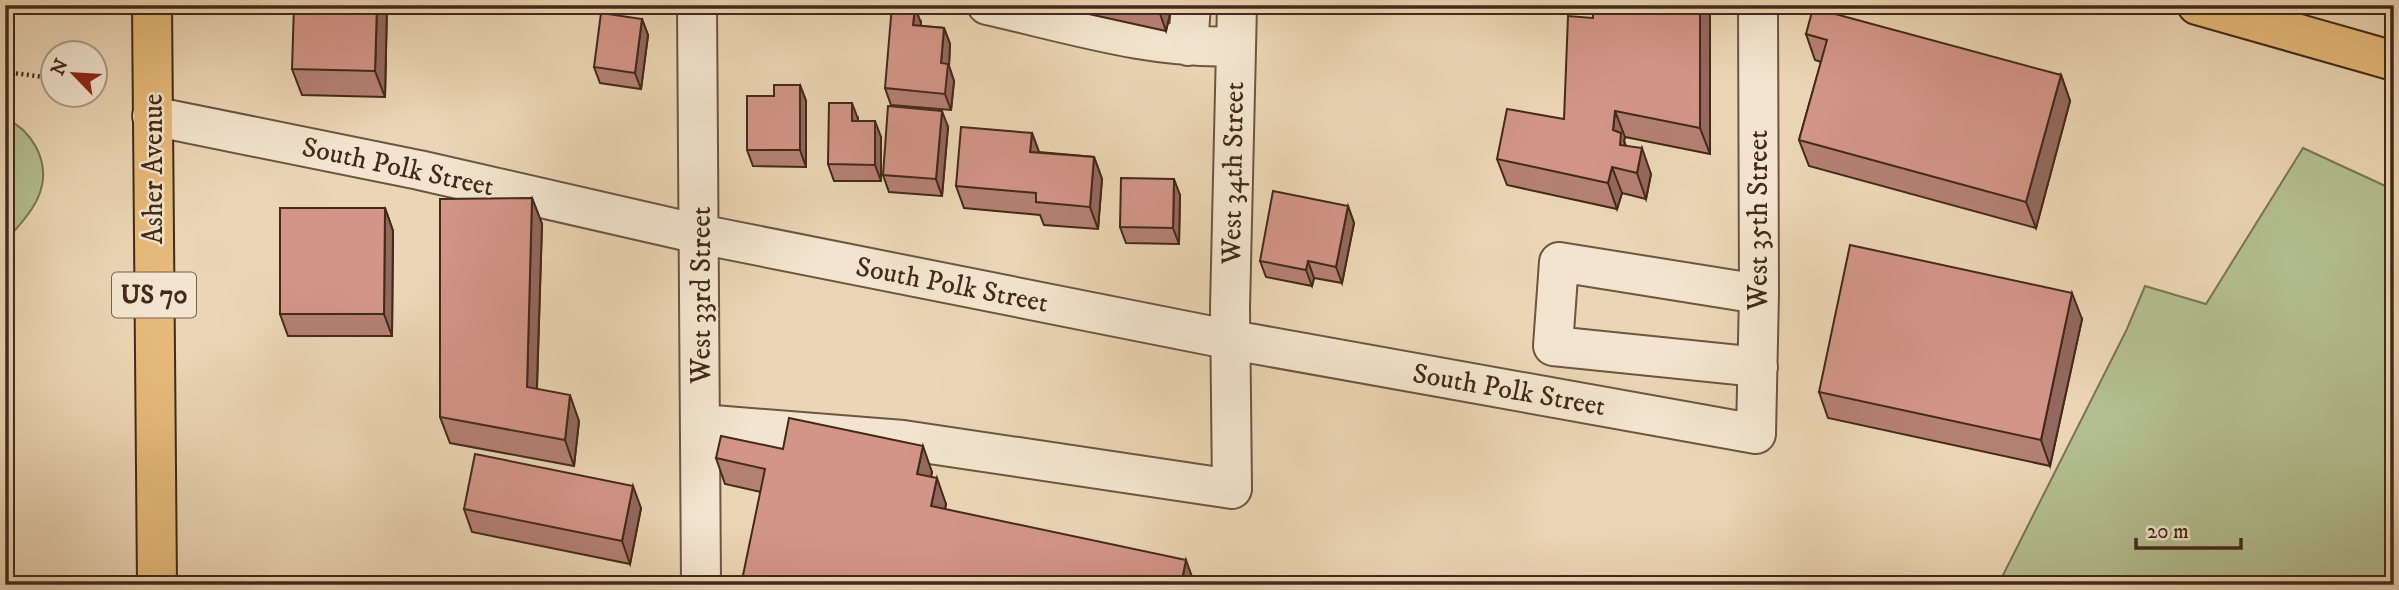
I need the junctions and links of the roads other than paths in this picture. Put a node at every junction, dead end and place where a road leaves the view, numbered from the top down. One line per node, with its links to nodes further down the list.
1 (152, 5): 11 (main road, Asher Avenue / US 70)
2 (698, 5): 12 (street, West 33rd Street)
3 (987, 5): 8 (street)
4 (1191, 5): 8 (street)
5 (1237, 5): 9 (street, West 34th Street)
6 (1758, 5): 13 (street, West 35th Street)
7 (2197, 5): 10 (main road)
8 (1188, 46): 9 (street)
9 (1236, 46): 14 (street, West 34th Street)
10 (2387, 59)
11 (152, 116): 12 (street, South Polk Street); 18 (main road, Asher Avenue / US 70)
12 (699, 234): 14 (street, South Polk Street); 16 (street, West 33rd Street)
13 (1759, 294): 15 (street, West 35th Street); 15 (street)
14 (1232, 340): 16 (street, West 34th Street); 17 (street, South Polk Street)
15 (1758, 367): 17 (street, West 35th Street)
16 (701, 424): 19 (street, West 33rd Street)
17 (1756, 434)
18 (157, 585)
19 (701, 585)

